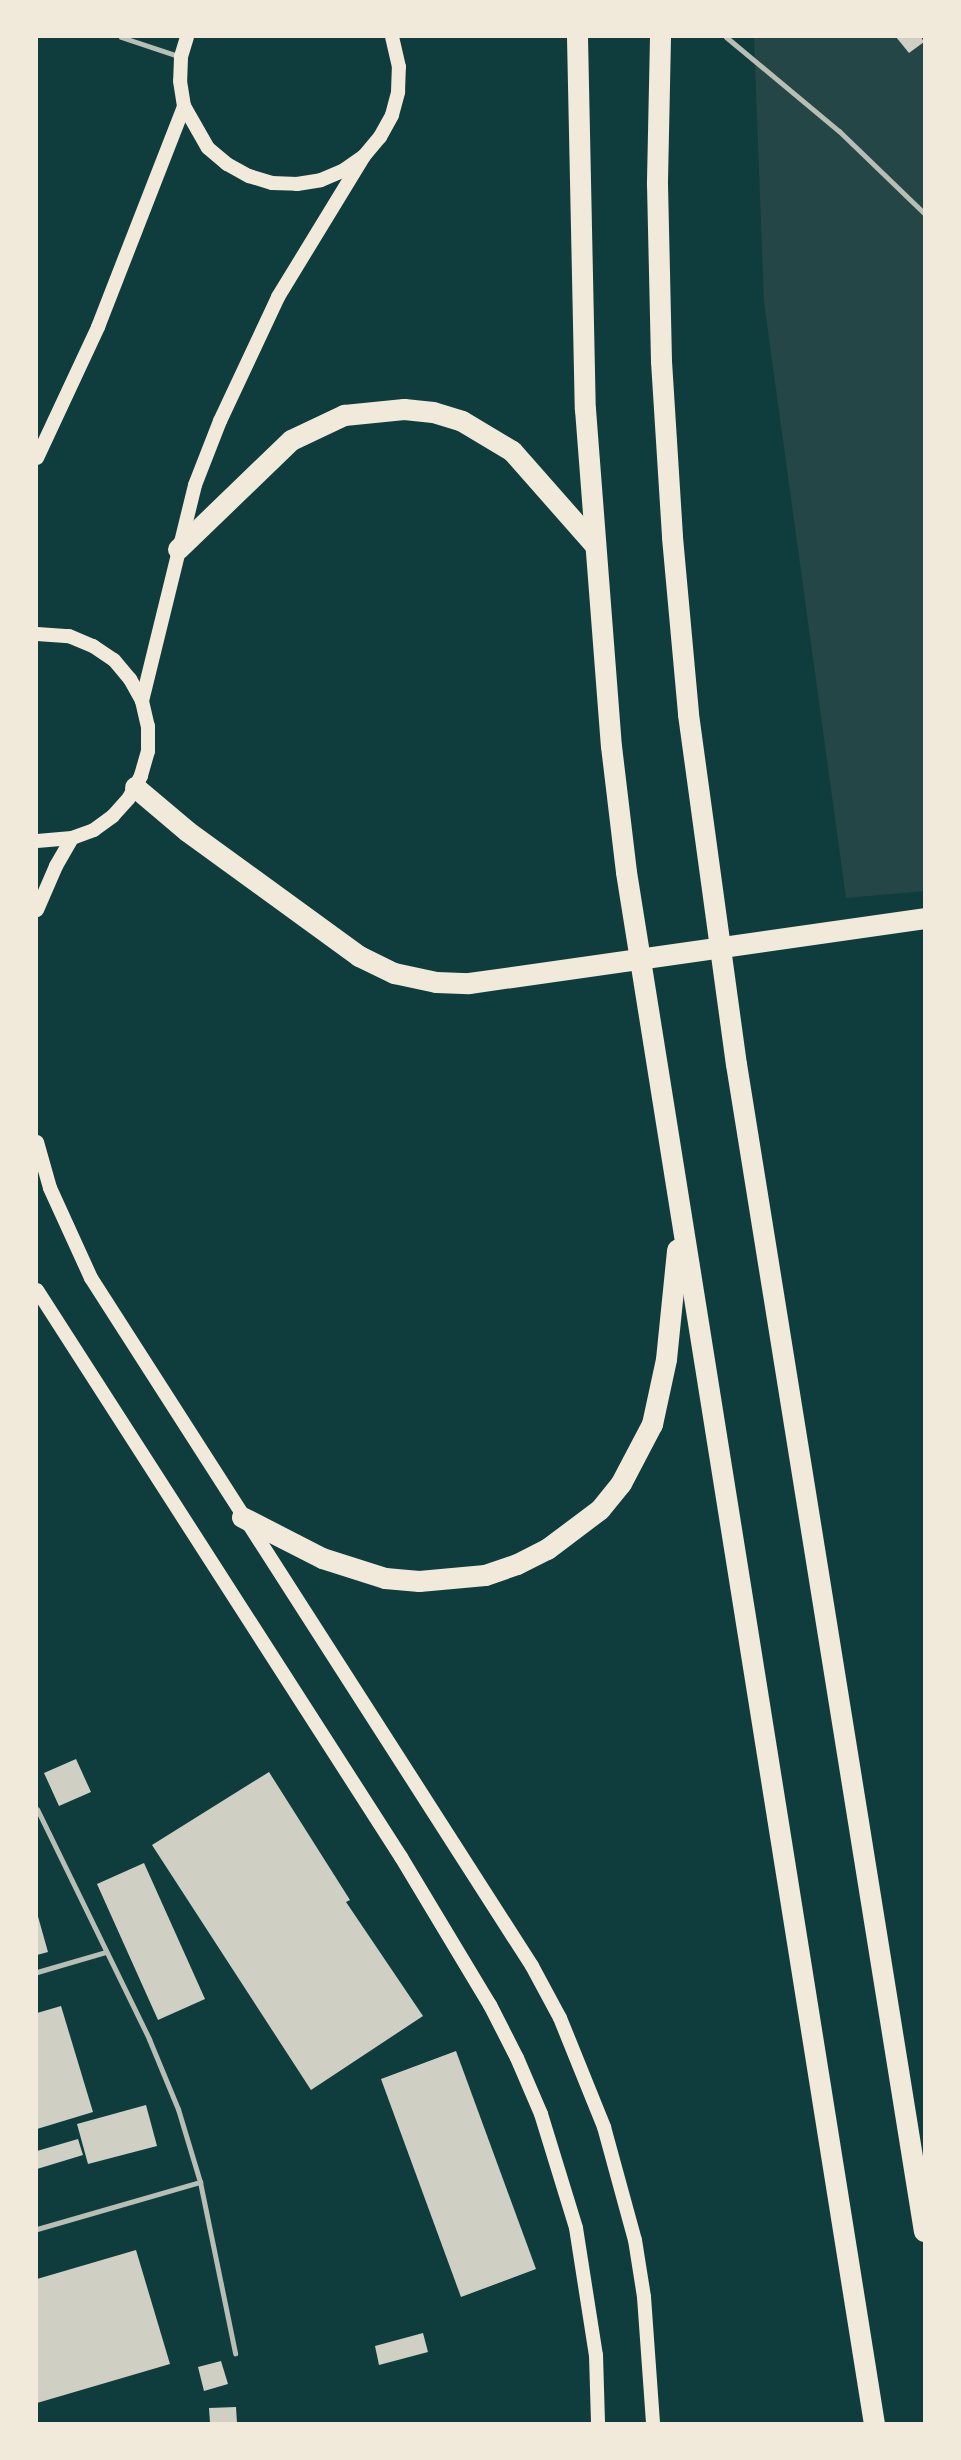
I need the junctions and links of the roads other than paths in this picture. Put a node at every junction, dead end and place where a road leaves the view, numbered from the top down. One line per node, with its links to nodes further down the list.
1 (121, 37): 7 (lane)
2 (187, 37): 7 (main road)
3 (392, 37): 9 (main road)
4 (577, 37): 12 (highway)
5 (660, 37): 30 (highway)
6 (726, 37): 10 (lane)
7 (181, 57): 8 (main road)
8 (184, 106): 9 (main road); 11 (main road)
9 (364, 156): 13 (main road)
10 (924, 213)
11 (37, 458)
12 (594, 544): 13 (highway); 22 (highway)
13 (178, 549): 15 (main road)
14 (37, 634): 15 (main road)
15 (142, 701): 16 (main road)
16 (135, 787): 17 (main road); 20 (highway)
17 (72, 838): 18 (main road); 19 (main road)
18 (37, 841)
19 (37, 911)
20 (924, 918)
21 (37, 1142): 24 (main road)
22 (680, 1220): 24 (highway); 34 (highway)
23 (37, 1290): 32 (main road)
24 (242, 1517): 33 (main road)
25 (37, 1809): 26 (lane)
26 (106, 1952): 27 (lane); 28 (lane)
27 (37, 1972)
28 (200, 2182): 29 (lane); 31 (lane)
29 (37, 2229)
30 (924, 2231)
31 (235, 2353)
32 (598, 2423)
33 (653, 2423)
34 (874, 2423)

